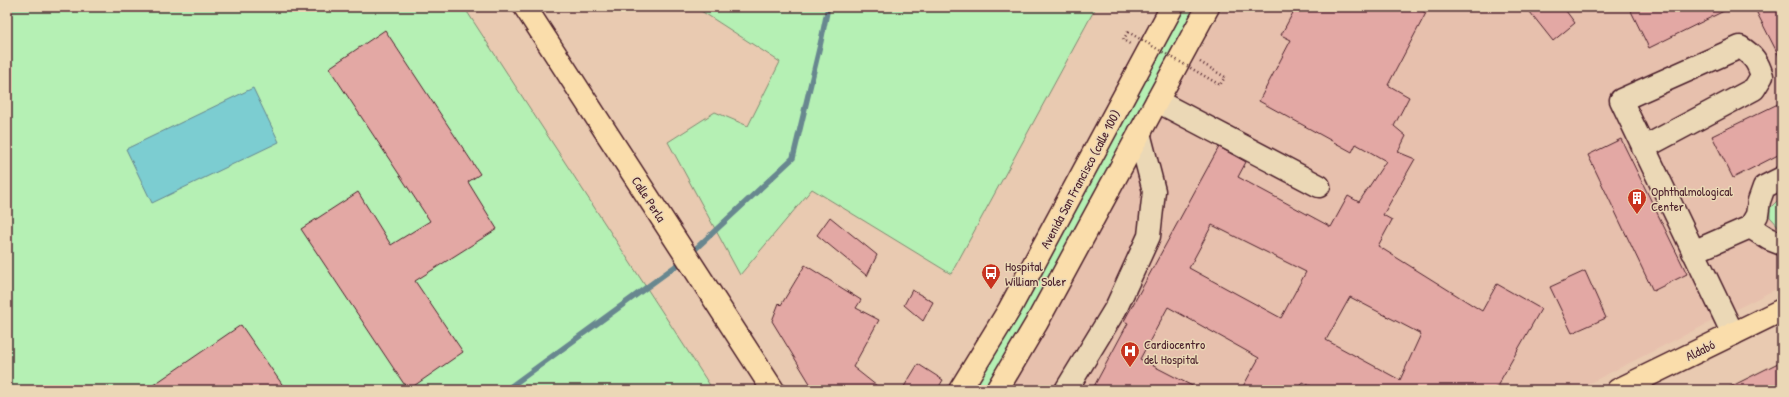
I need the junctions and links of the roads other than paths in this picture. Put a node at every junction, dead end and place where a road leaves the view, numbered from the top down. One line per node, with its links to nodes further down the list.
1 (525, 7): 15 (main road, Calle Perla)
2 (1172, 7): 16 (main road, Avenida San Francisco (calle 100))
3 (1208, 7): 4 (main road)
4 (1157, 100): 5 (main road); 8 (lane)
5 (1140, 133): 14 (main road); 17 (lane)
6 (1643, 148): 6 (lane); 11 (lane)
7 (1782, 178): 9 (lane)
8 (1319, 186)
9 (1750, 227): 10 (lane); 11 (lane)
10 (1782, 244)
11 (1693, 252): 13 (lane)
12 (1782, 310): 13 (main road, Aldabó)
13 (1733, 334): 18 (main road, Aldabó)
14 (1002, 388)
15 (773, 390)
16 (960, 390)
17 (1066, 390)
18 (1618, 390)

